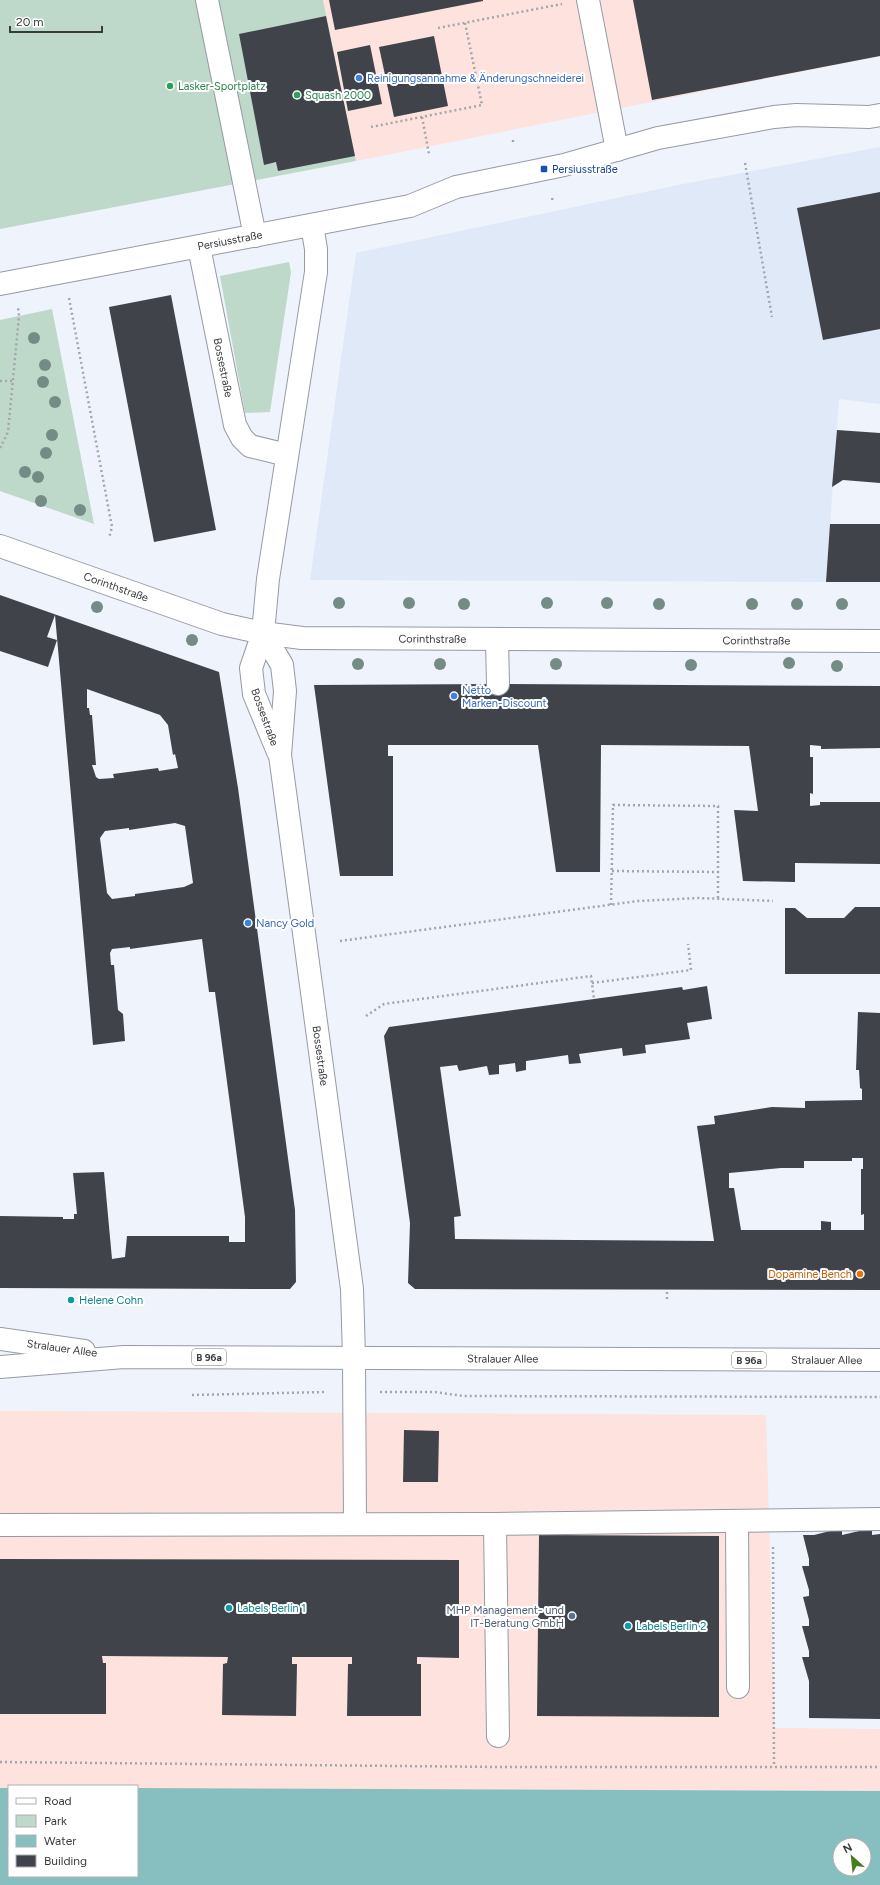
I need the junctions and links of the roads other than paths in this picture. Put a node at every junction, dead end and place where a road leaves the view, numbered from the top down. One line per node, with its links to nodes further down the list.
1 (207, 0): 6 (street)
2 (588, 0): 4 (street)
3 (880, 115): 4 (street, Persiusstraße)
4 (617, 150): 5 (street, Persiusstraße)
5 (312, 224): 6 (street, Persiusstraße); 9 (street, Bossestraße)
6 (255, 236): 7 (street, Persiusstraße)
7 (198, 247): 8 (street, Persiusstraße); 9 (street, Bossestraße)
8 (0, 284)
9 (287, 455): 11 (street, Bossestraße)
10 (0, 546): 11 (street, Corinthstraße)
11 (263, 633): 12 (street, Corinthstraße); 15 (street, Bossestraße); 15 (street, Bossestraße)
12 (497, 640): 13 (street, Corinthstraße); 14 (street)
13 (880, 641)
14 (498, 684)
15 (280, 755): 18 (street, Bossestraße)
16 (0, 1339): 17 (street, Stralauer Allee / B 96a)
17 (124, 1357): 18 (street, Stralauer Allee / B 96a); 20 (street, Stralauer Allee / B 96a)
18 (354, 1357): 19 (street, Stralauer Allee / B 96a); 23 (street, Bossestraße)
19 (880, 1360)
20 (0, 1367)
21 (880, 1519): 22 (street)
22 (737, 1521): 24 (street); 26 (street)
23 (355, 1523): 24 (street); 25 (street)
24 (495, 1524): 27 (street)
25 (0, 1525)
26 (738, 1687)
27 (498, 1736)

